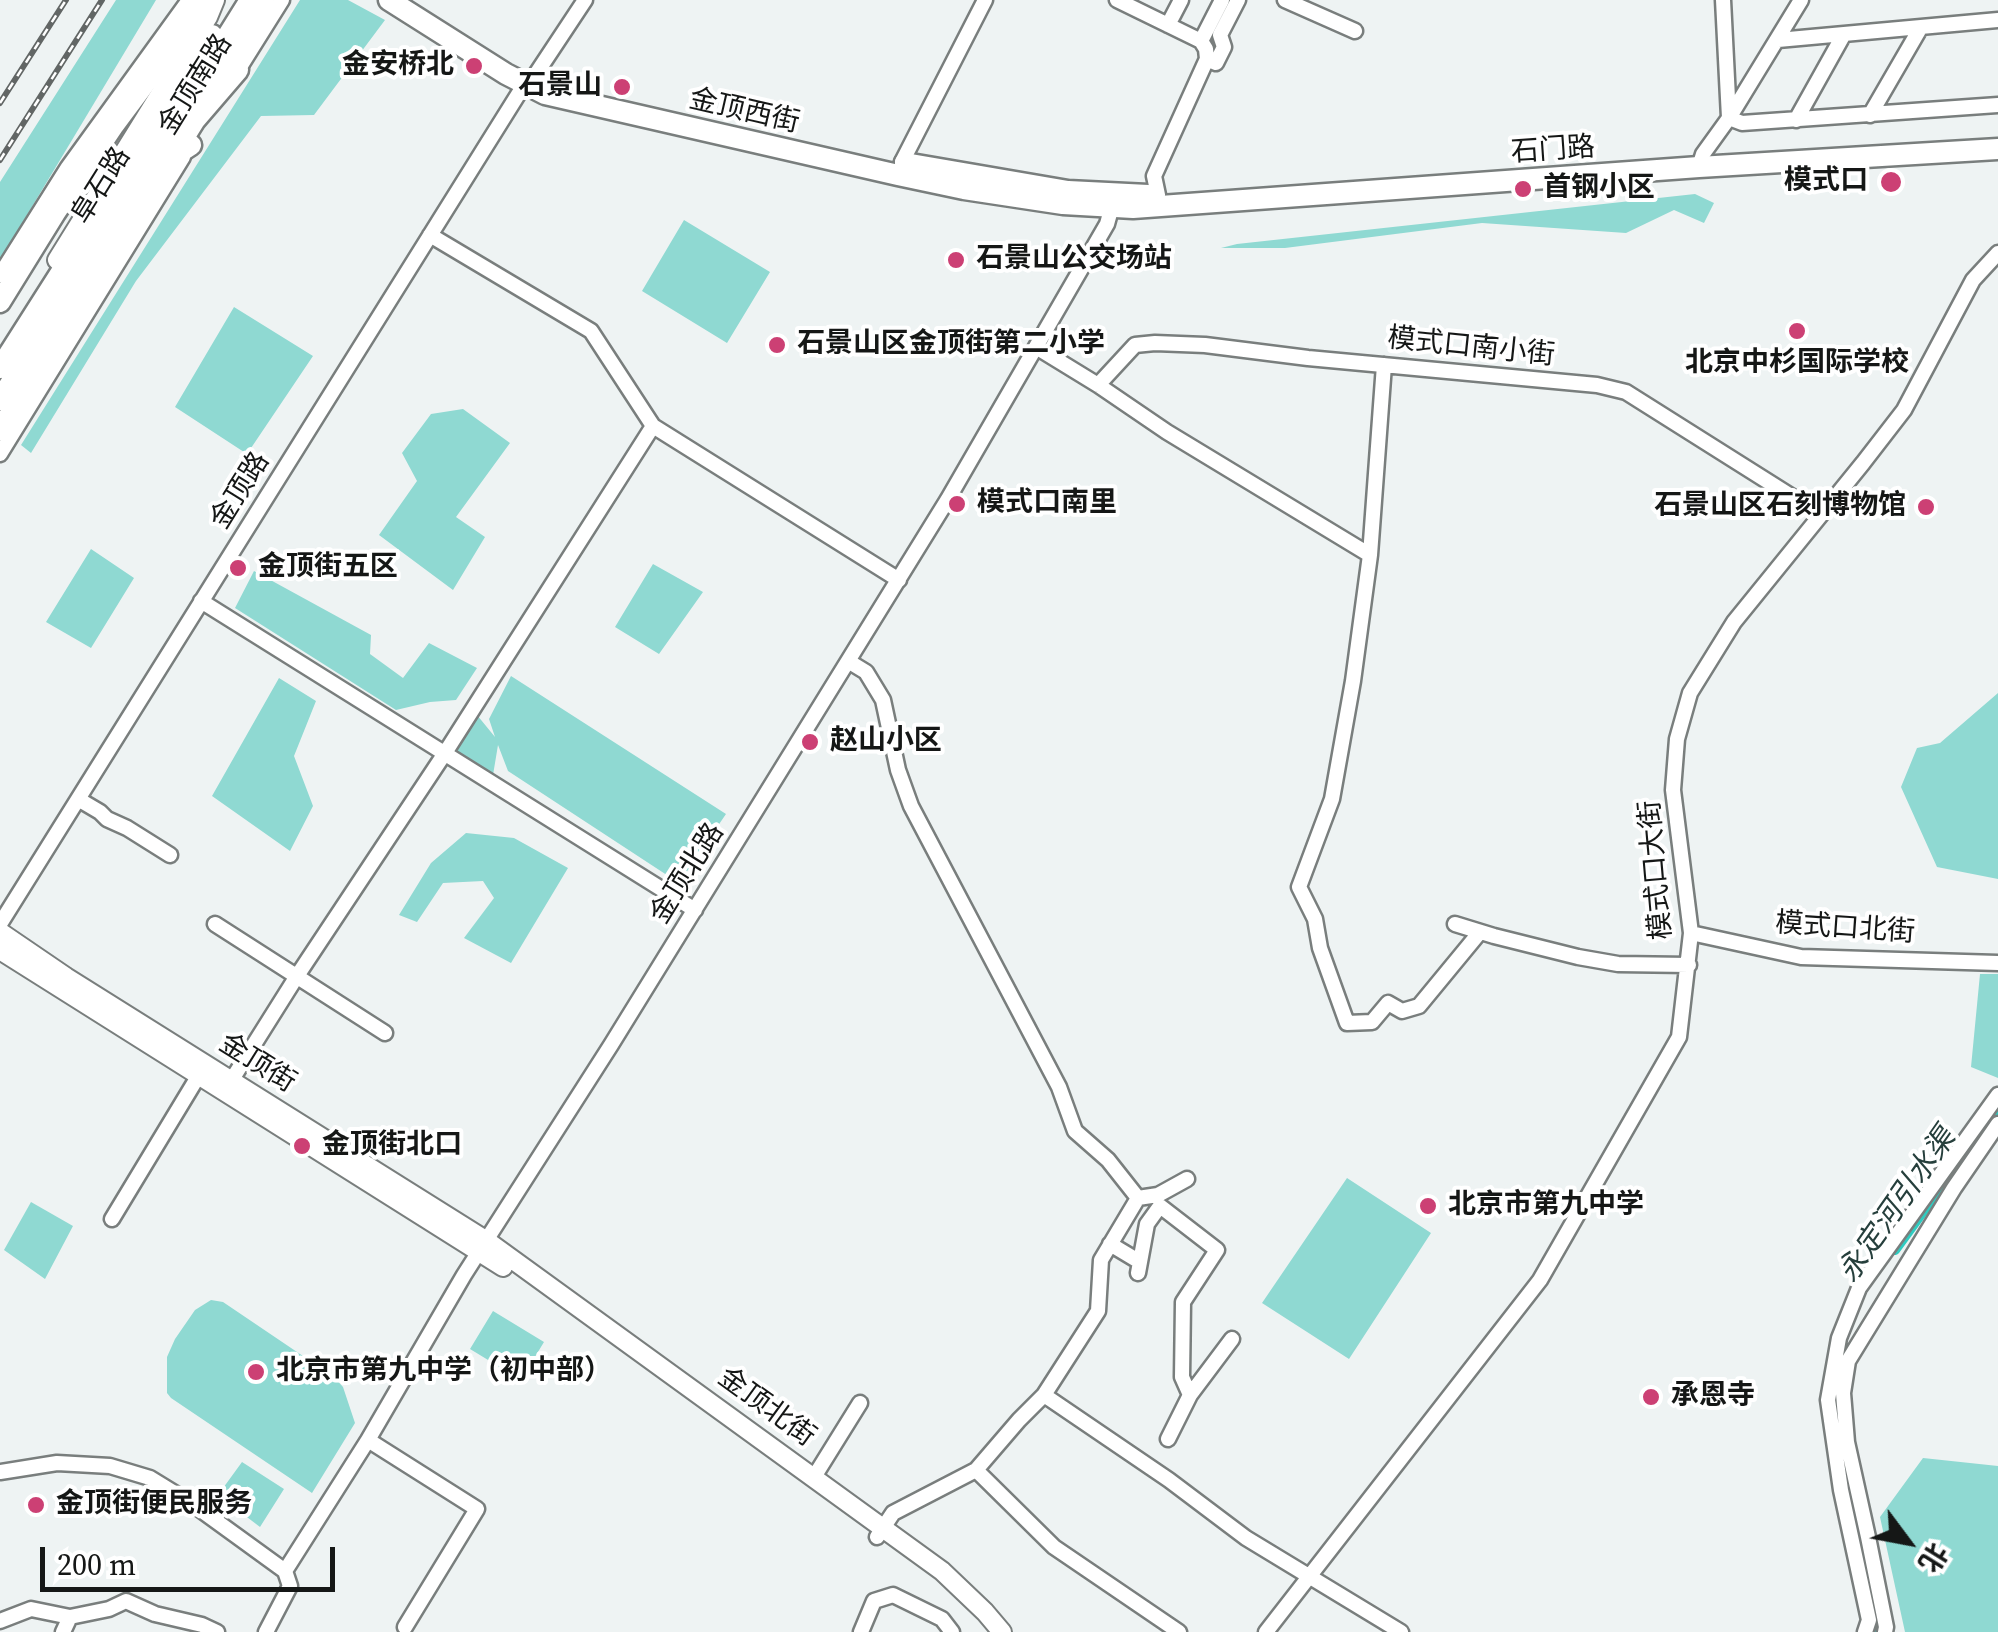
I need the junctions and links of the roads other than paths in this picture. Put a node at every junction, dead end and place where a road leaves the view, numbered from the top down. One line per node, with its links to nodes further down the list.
1 (190, 0): 44 (street, 金顶南路)
2 (206, 0): 45 (highway)
3 (216, 0): 47 (main road, 金顶南路)
4 (234, 0): 49 (highway, 阜石路)
5 (252, 0): 33 (main road, 金顶南路); 51 (highway, 阜石路)
6 (265, 0): 27 (main road)
7 (282, 0): 27 (street, 金顶南路)
8 (389, 0): 28 (highway, 金顶西街)
9 (413, 0): 28 (highway, 金顶西街)
10 (585, 0): 28 (street, 金顶路)
11 (986, 0): 39 (street)
12 (1117, 0): 20 (street)
13 (1222, 0): 25 (street)
14 (1238, 0): 26 (street)
15 (1285, 0): 22 (street)
16 (1723, 0): 31 (street)
17 (1801, 0): 24 (street)
18 (1175, 2): 20 (street)
19 (1998, 20): 21 (street)
20 (1168, 25): 25 (street)
21 (1922, 27): 23 (street); 30 (street)
22 (1355, 31)
23 (1844, 34): 24 (street); 32 (street)
24 (1778, 40): 31 (street)
25 (1201, 41): 26 (street)
26 (1207, 60): 40 (street)
27 (231, 69): 33 (main road); 35 (street, 金顶南路); 37 (highway)
28 (529, 81): 39 (highway, 金顶西街); 41 (highway, 金顶西街); 42 (street, 金顶路)
29 (1998, 105): 30 (street)
30 (1870, 115): 32 (street)
31 (1729, 118): 32 (street); 38 (street)
32 (1796, 120)
33 (169, 136): 51 (main road, 金顶南路)
34 (1998, 138): 38 (highway, 石门路)
35 (191, 145): 37 (highway); 54 (street, 金顶南路)
36 (1998, 150): 38 (highway, 石门路)
37 (171, 158): 53 (highway)
38 (1701, 161): 40 (highway, 石门路); 41 (highway, 石门路)
39 (902, 162): 41 (highway, 金顶西街)
40 (1158, 196): 41 (highway, 石门路)
41 (1113, 201): 46 (street, 金顶北路)
42 (430, 235): 52 (street); 58 (street, 金顶路)
43 (1998, 253): 55 (street, 模式口大街)
44 (0, 275)
45 (0, 302)
46 (1036, 347): 50 (street); 57 (street, 金顶北路)
47 (0, 352)
48 (1384, 364): 50 (street, 模式口南小街); 55 (street, 模式口南小街); 56 (street)
49 (0, 368)
50 (1098, 385): 56 (street)
51 (0, 404)
52 (653, 426): 57 (street); 60 (street)
53 (0, 430)
54 (0, 454)
55 (1821, 515): 69 (street, 模式口大街)
56 (1370, 555): 68 (street)
57 (899, 580): 59 (street, 金顶北路)
58 (201, 601): 60 (street); 61 (street, 金顶路)
59 (848, 661): 63 (street, 金顶北路); 80 (street)
60 (444, 753): 63 (street); 73 (street)
61 (78, 799): 62 (street); 64 (street, 金顶路)
62 (170, 854)
63 (695, 910): 83 (street, 金顶北路)
64 (0, 924)
65 (215, 924): 73 (street)
66 (1455, 924): 68 (street)
67 (0, 932): 76 (main road, 金顶街)
68 (1480, 932): 72 (street)
69 (1690, 933): 71 (street, 模式口北街); 72 (street, 模式口大街)
70 (0, 950): 75 (main road, 金顶街)
71 (1998, 964)
72 (1689, 965): 95 (street, 模式口大街)
73 (297, 976): 74 (street); 76 (street)
74 (385, 1033)
75 (200, 1075): 81 (street); 83 (main road, 金顶街)
76 (232, 1081): 83 (main road, 金顶街)
77 (1998, 1095): 109 (street)
78 (1998, 1124): 110 (street)
79 (1187, 1179): 80 (street)
80 (1138, 1198): 82 (street)
81 (112, 1219)
82 (1110, 1244): 85 (street); 86 (street)
83 (484, 1246): 89 (street, 金顶北路); 92 (main road, 金顶北街); 93 (main road, 金顶北街)
84 (1232, 1338): 86 (street)
85 (1044, 1395): 90 (street); 95 (street)
86 (1190, 1396): 88 (street)
87 (860, 1404): 92 (street)
88 (1168, 1439)
89 (368, 1440): 94 (street, 金顶北路); 98 (street)
90 (976, 1470): 93 (street); 106 (street)
91 (0, 1472): 94 (street)
92 (814, 1477): 93 (main road, 金顶北街)
93 (880, 1532): 104 (main road, 金顶北街); 105 (main road, 金顶北街)
94 (286, 1571): 101 (street, 金顶北路)
95 (1308, 1577): 107 (street, 模式口大街); 108 (street)
96 (70, 1617): 97 (street); 99 (street); 100 (street)
97 (0, 1622)
98 (405, 1627)
99 (63, 1632)
100 (218, 1632)
101 (266, 1632)
102 (861, 1632): 103 (street)
103 (952, 1632)
104 (988, 1632)
105 (1002, 1632)
106 (1179, 1632)
107 (1266, 1632)
108 (1401, 1632)
109 (1865, 1632)
110 (1885, 1632)

